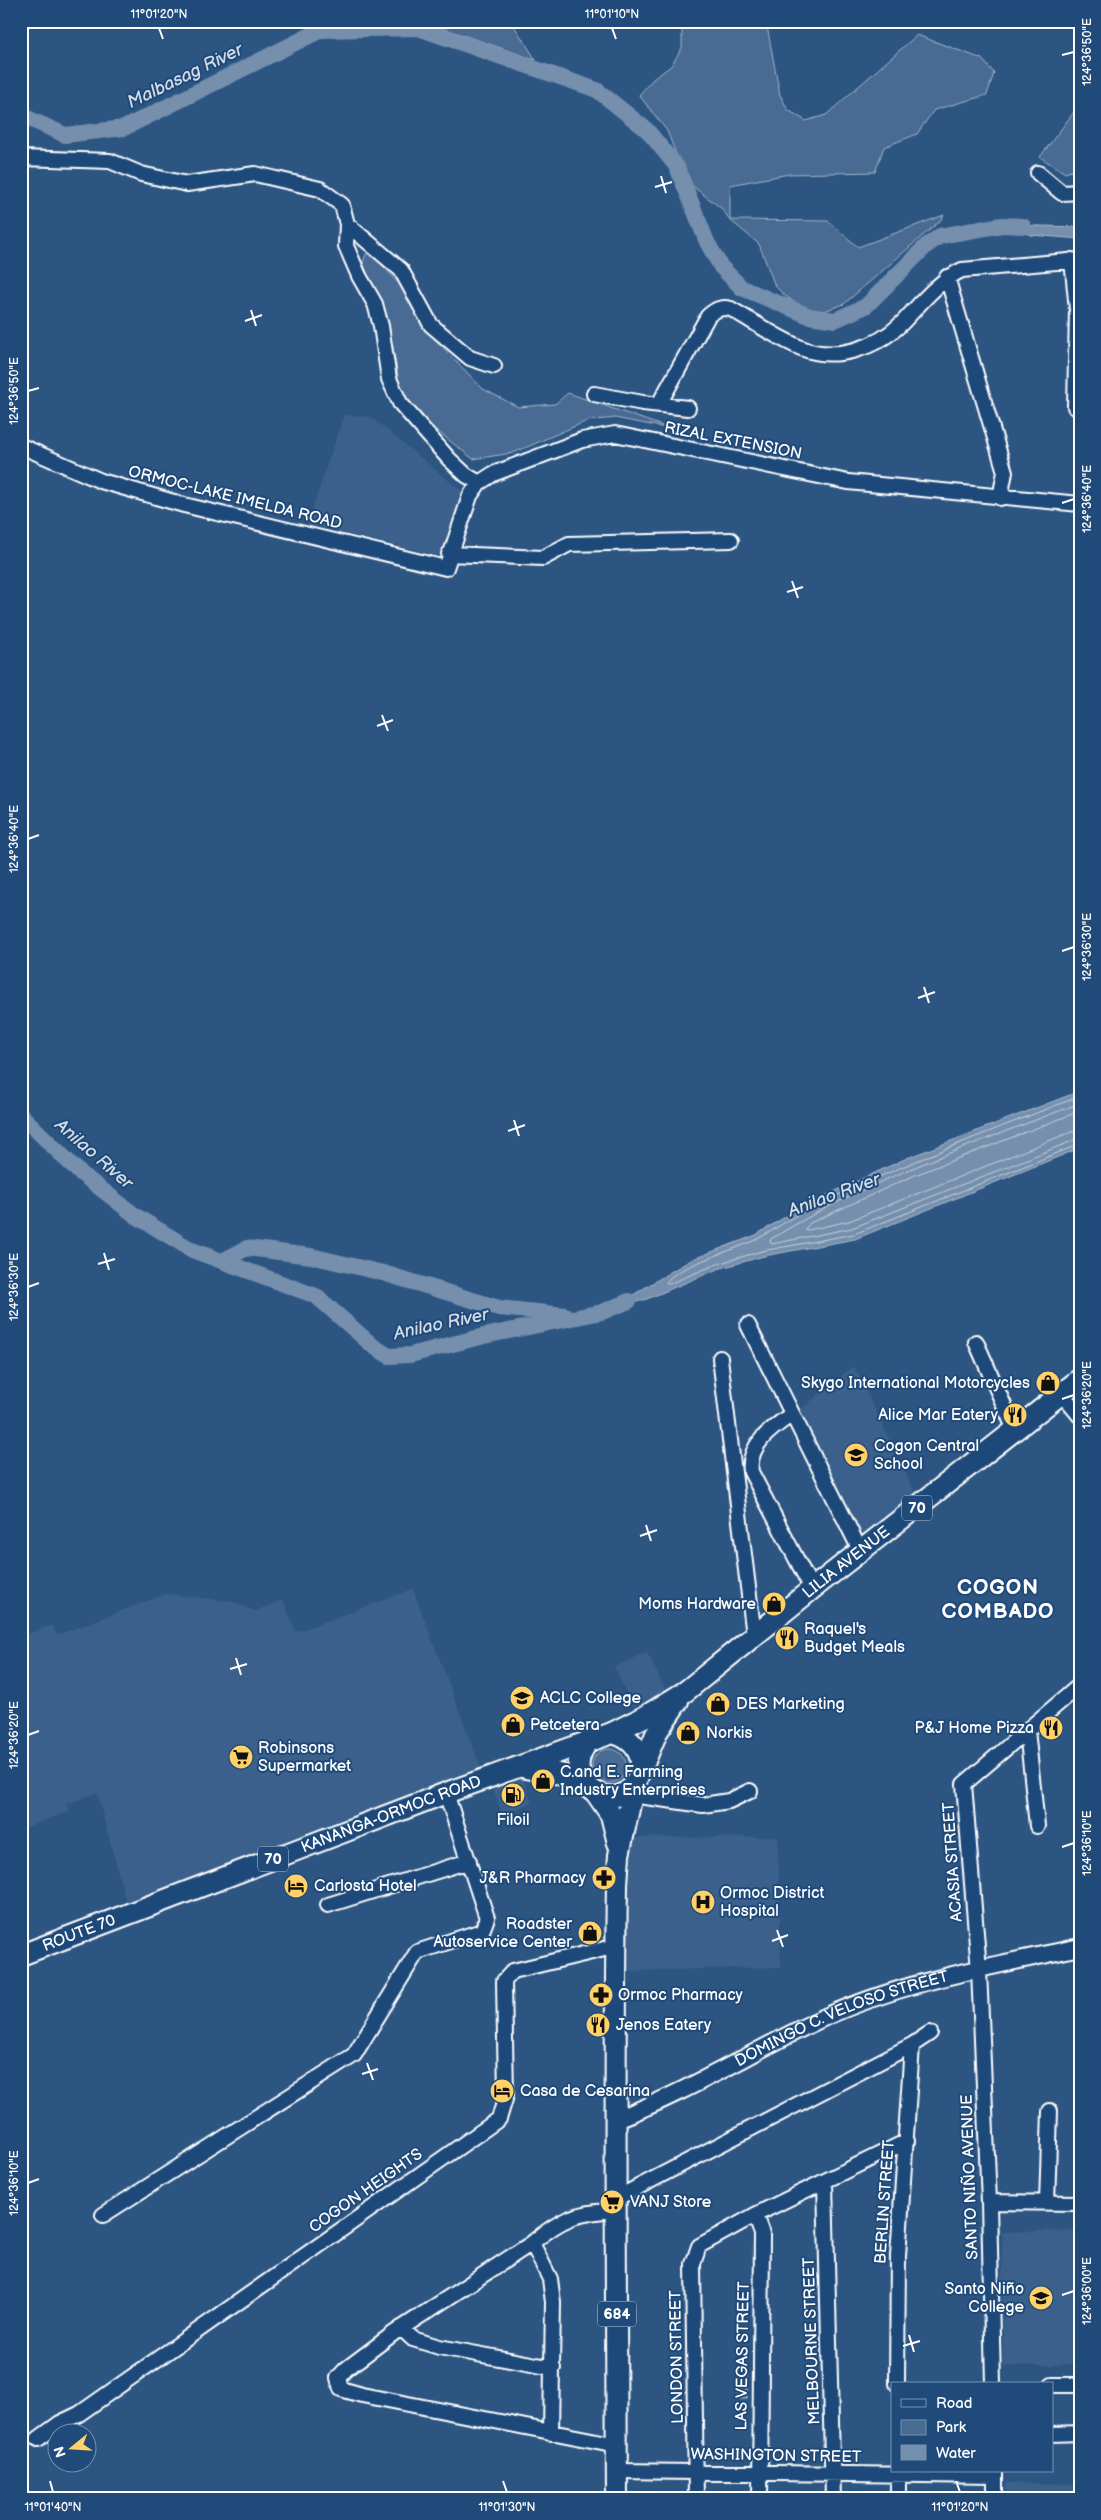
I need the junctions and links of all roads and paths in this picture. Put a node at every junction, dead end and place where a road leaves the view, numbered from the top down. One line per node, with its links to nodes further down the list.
1 (21, 158): 4 (street)
2 (1038, 173): 3 (street)
3 (1080, 192)
4 (347, 224): 7 (street); 13 (street)
5 (1076, 260): 6 (street); 10 (street)
6 (947, 277): 9 (street); 14 (street)
7 (494, 366)
8 (594, 394): 9 (street)
9 (659, 404): 11 (street)
10 (1076, 407)
11 (688, 408)
12 (21, 446): 17 (street, ORMOC-LAKE IMELDA ROAD)
13 (479, 483): 14 (street, RIZAL EXTENSION); 17 (street)
14 (1000, 498): 15 (street, RIZAL EXTENSION)
15 (1080, 504)
16 (731, 540): 17 (street)
17 (450, 554)
18 (748, 1325): 23 (street)
19 (976, 1342): 25 (street)
20 (720, 1358): 28 (street)
21 (1080, 1379): 22 (highway, LILIA AVENUE / 70)
22 (1061, 1393): 24 (street); 25 (highway, LILIA AVENUE / 70)
23 (792, 1414): 26 (street); 27 (street)
24 (1080, 1416)
25 (1015, 1430): 26 (highway, LILIA AVENUE / 70)
26 (861, 1552): 27 (highway, LILIA AVENUE / 70)
27 (812, 1589): 28 (highway, LILIA AVENUE / 70)
28 (754, 1636): 30 (highway, LILIA AVENUE / 70)
29 (1080, 1686): 31 (street, ACASIA STREET)
30 (686, 1691): 32 (highway, 70); 35 (highway, 70)
31 (1028, 1730): 39 (street); 47 (street, ACASIA STREET)
32 (612, 1733): 33 (highway, 70); 35 (highway)
33 (588, 1742): 34 (highway, KANANGA-ORMOC ROAD / 70); 36 (highway)
34 (518, 1768): 36 (highway, 70); 38 (highway, KANANGA-ORMOC ROAD / 70)
35 (635, 1784): 36 (highway, 70); 37 (street); 40 (highway, 684)
36 (592, 1790): 40 (highway, 684)
37 (750, 1791)
38 (446, 1793): 41 (street); 43 (highway, KANANGA-ORMOC ROAD / 70)
39 (1037, 1826)
40 (619, 1855): 44 (highway, 684)
41 (469, 1861): 42 (street); 58 (street)
42 (328, 1905)
43 (138, 1910): 46 (highway, ROUTE 70 / 70)
44 (617, 1946): 51 (highway, 684); 70 (street, COGON HEIGHTS)
45 (1080, 1947): 47 (main road, DOMINGO C. VELOSO STREET)
46 (21, 1954)
47 (979, 1970): 51 (main road, DOMINGO C. VELOSO STREET); 54 (street, SANTO NIÑO AVENUE)
48 (930, 2033): 49 (street)
49 (912, 2045): 52 (street, BERLIN STREET); 57 (street)
50 (1050, 2111): 55 (street)
51 (614, 2120): 57 (highway, 684)
52 (907, 2141): 53 (street); 63 (street, BERLIN STREET)
53 (825, 2183): 59 (street); 76 (street, MELBOURNE STREET)
54 (989, 2202): 55 (street); 64 (street, SANTO NIÑO AVENUE)
55 (1047, 2203): 56 (street)
56 (1080, 2203)
57 (617, 2204): 60 (street); 71 (highway, 684)
58 (103, 2215)
59 (755, 2215): 73 (street, LONDON STREET); 74 (street, LAS VEGAS STREET)
60 (532, 2243): 61 (street); 62 (street)
61 (401, 2328): 62 (street); 67 (street)
62 (553, 2368): 67 (street)
63 (897, 2382)
64 (993, 2382)
65 (1054, 2385): 66 (street)
66 (1080, 2385)
67 (551, 2433): 71 (street)
68 (1080, 2433): 69 (street)
69 (1054, 2434)
70 (38, 2439)
71 (617, 2445): 72 (highway, 684)
72 (617, 2471): 73 (street, WASHINGTON STREET); 78 (highway, 684)
73 (696, 2472): 74 (street, WASHINGTON STREET); 79 (street, LONDON STREET)
74 (760, 2473): 76 (street, WASHINGTON STREET); 80 (street, LAS VEGAS STREET)
75 (898, 2473): 76 (street, WASHINGTON STREET); 77 (street, WASHINGTON STREET); 82 (street)
76 (833, 2474): 81 (street, MELBOURNE STREET)
77 (995, 2474): 83 (street)
78 (617, 2499)
79 (696, 2499)
80 (760, 2499)
81 (833, 2499)
82 (898, 2499)
83 (995, 2499)

